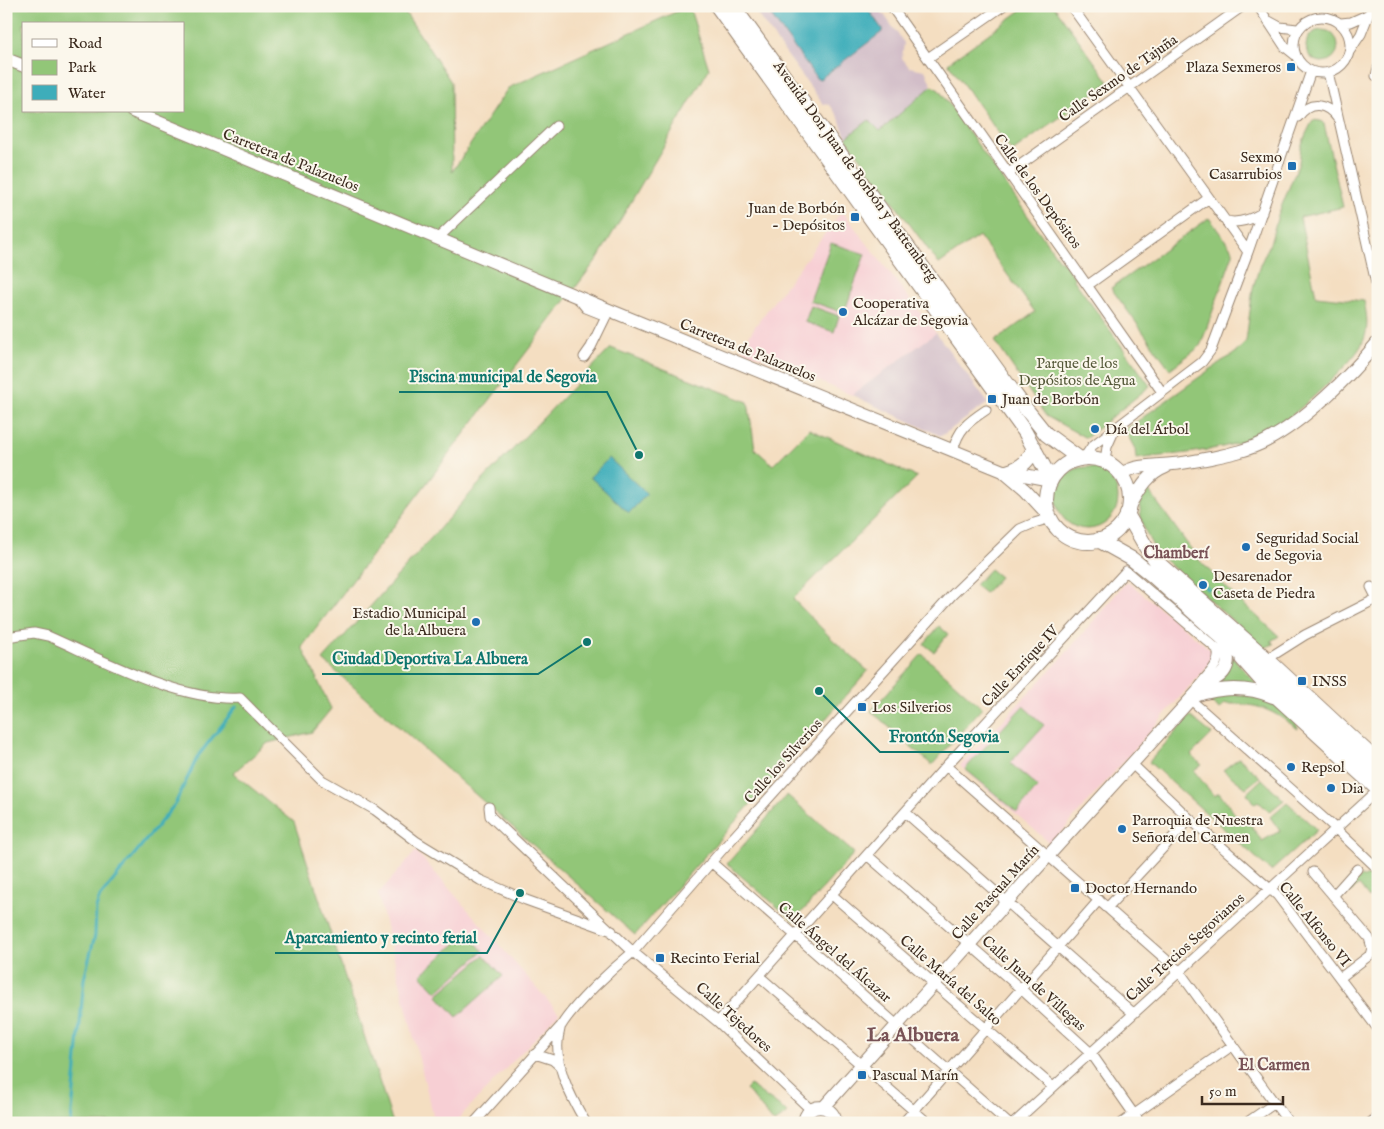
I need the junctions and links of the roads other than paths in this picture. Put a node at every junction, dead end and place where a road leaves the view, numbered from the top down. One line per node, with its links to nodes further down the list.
1 (717, 6): 38 (main road, Avenida Don Juan de Borbón y Battemberg)
2 (733, 6): 40 (main road, Avenida Don Juan de Borbón y Battemberg)
3 (891, 6): 14 (street, Calle de los Depósitos)
4 (1003, 6): 14 (street)
5 (1071, 6): 19 (street)
6 (1243, 6): 19 (street, Calle Sexmo de Tajuña)
7 (1258, 6): 9 (street)
8 (1370, 10): 10 (street); 12 (street)
9 (1268, 20): 11 (street); 13 (street)
10 (1341, 23): 11 (street); 12 (street)
11 (1297, 29): 13 (street)
12 (1349, 52): 18 (street)
13 (1295, 55): 17 (street)
14 (928, 58): 24 (street, Calle de los Depósitos)
15 (6, 59): 16 (street)
16 (22, 65)
17 (1311, 71): 18 (street); 22 (street)
18 (1328, 72): 21 (street)
19 (1129, 87): 24 (street, Calle Sexmo de Tajuña); 25 (street)
20 (134, 112): 28 (street, Carretera de Palazuelos)
21 (1340, 121): 22 (street); 31 (street)
22 (1294, 122): 26 (street)
23 (556, 126): 28 (street)
24 (1009, 173): 30 (street, Calle de los Depósitos)
25 (1209, 198): 27 (street); 30 (street)
26 (1262, 213): 27 (street); 29 (street)
27 (1226, 221): 29 (street)
28 (437, 239): 32 (street, Carretera de Palazuelos)
29 (1248, 252): 35 (street)
30 (1088, 285): 35 (street, Calle de los Depósitos)
31 (1378, 292)
32 (607, 313): 34 (street); 39 (street, Carretera de Palazuelos)
33 (1378, 342): 42 (street)
34 (584, 357)
35 (1162, 392): 37 (street)
36 (986, 410): 39 (street)
37 (1116, 427): 40 (street); 41 (street)
38 (1034, 447): 43 (main road); 45 (main road, Avenida Don Juan de Borbón y Battemberg)
39 (953, 451): 43 (street, Carretera de Palazuelos)
40 (1082, 458): 41 (main road); 45 (main road)
41 (1105, 461): 44 (main road)
42 (1175, 464): 44 (street); 46 (street)
43 (1005, 472): 45 (street, Carretera de Palazuelos); 47 (street)
44 (1121, 474): 46 (main road)
45 (1052, 480): 47 (main road)
46 (1128, 511): 48 (main road); 53 (main road)
47 (1051, 518): 48 (main road); 66 (street, Calle los Silverios)
48 (1098, 540): 52 (main road)
49 (1371, 587): 50 (street)
50 (1377, 598): 53 (street)
51 (6, 637): 76 (street)
52 (1223, 638): 54 (street); 55 (street, Calle Pascual Marín); 59 (main road)
53 (1267, 659): 56 (main road)
54 (1273, 697): 55 (street); 59 (street)
55 (1193, 698): 57 (street, Calle Pascual Marín); 58 (street, Calle Enrique IV); 63 (street)
56 (1378, 762)
57 (1132, 764): 62 (street, Calle Alfonso VI); 65 (street, Calle Pascual Marín)
58 (946, 766): 61 (street, Calle Enrique IV); 65 (street)
59 (1377, 788): 63 (street, Calle Tercios Segovianos)
60 (489, 811): 76 (street, Calle Tejedores)
61 (905, 812): 64 (street, Calle Enrique IV); 74 (street)
62 (1190, 819): 70 (street, Calle Alfonso VI); 75 (street)
63 (1335, 828): 68 (street); 70 (street, Calle Tercios Segovianos)
64 (867, 855): 71 (street, Calle Enrique IV); 78 (street, Calle Juan de Villegas)
65 (1048, 856): 73 (street); 74 (street, Calle Pascual Marín)
66 (711, 862): 77 (street, Calle Ángel del Álcazar); 80 (street, Calle los Silverios)
67 (1357, 870): 72 (street)
68 (1378, 870)
69 (1313, 872): 72 (street)
70 (1269, 888): 81 (street, Calle Tercios Segovianos); 83 (street, Calle Alfonso VI)
71 (832, 894): 77 (street, Calle Enrique IV); 84 (street, Calle María del Salto)
72 (1333, 896): 83 (street)
73 (1099, 900): 75 (street); 79 (street)
74 (1007, 902): 78 (street, Calle Pascual Marín); 79 (street)
75 (1107, 908): 81 (street)
76 (612, 931): 80 (street, Calle Tejedores)
77 (795, 935): 82 (street, Calle Enrique IV); 88 (street, Calle Ángel del Álcazar)
78 (970, 944): 84 (street, Calle Pascual Marín); 85 (street, Calle Juan de Villegas)
79 (1058, 947): 85 (street); 86 (street)
80 (633, 952): 87 (street, Calle Tejedores); 91 (street, Calle los Silverios)
81 (1179, 971): 86 (street, Calle Tercios Segovianos); 92 (street)
82 (759, 976): 87 (street, Calle Enrique IV); 95 (street)
83 (1340, 978): 90 (street, Calle Alfonso VI)
84 (934, 984): 88 (street, Calle Pascual Marín); 89 (street, Calle María del Salto)
85 (1021, 988): 89 (street); 93 (street, Calle Juan de Villegas)
86 (1134, 1013): 93 (street, Calle Tercios Segovianos)
87 (718, 1022): 101 (street, Calle Tejedores)
88 (897, 1025): 95 (street, Calle Pascual Marín); 97 (street, Calle Ángel del Álcazar)
89 (986, 1029): 97 (street); 98 (street, Calle María del Salto)
90 (1378, 1029)
91 (553, 1041): 94 (street); 96 (street)
92 (1233, 1045): 99 (street); 103 (street)
93 (1091, 1053): 98 (street, Calle Tercios Segovianos); 103 (street, Calle Juan de Villegas)
94 (536, 1054): 96 (street); 106 (street)
95 (862, 1065): 100 (street, Calle Pascual Marín); 102 (street)
96 (561, 1067): 107 (street)
97 (949, 1070): 102 (street); 111 (street, Calle Ángel del Álcazar)
98 (1053, 1087): 112 (street, Calle Tercios Segovianos)
99 (1275, 1102): 115 (street); 116 (street)
100 (824, 1107): 101 (street); 105 (street)
101 (810, 1109): 108 (street)
102 (914, 1110): 109 (street); 110 (street)
103 (1134, 1114): 113 (street); 114 (street, Calle Juan de Villegas)
104 (1378, 1117): 117 (street)
105 (836, 1122)
106 (474, 1123)
107 (586, 1123)
108 (804, 1123)
109 (903, 1123)
110 (928, 1123)
111 (1008, 1123)
112 (1014, 1123)
113 (1122, 1123)
114 (1140, 1123)
115 (1246, 1123)
116 (1289, 1123)
117 (1370, 1123)

